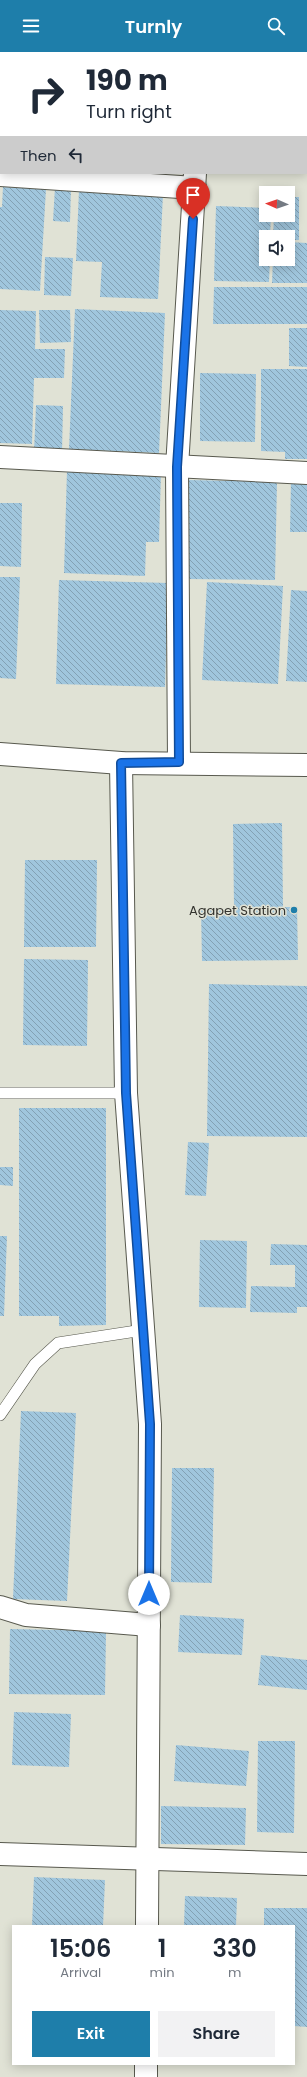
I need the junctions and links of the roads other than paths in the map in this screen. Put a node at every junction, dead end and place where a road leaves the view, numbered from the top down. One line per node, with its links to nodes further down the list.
1 (0, 175): 2 (street)
2 (195, 181): 4 (street)
3 (0, 456): 4 (street)
4 (177, 467): 5 (street); 7 (street)
5 (307, 473)
6 (0, 754): 8 (street)
7 (179, 762): 8 (street); 9 (street)
8 (121, 763): 11 (street)
9 (307, 765)
10 (0, 1093): 11 (lane)
11 (126, 1093): 12 (street)
12 (143, 1330): 13 (lane); 15 (street)
13 (0, 1415)
14 (0, 1607): 15 (street)
15 (149, 1625): 17 (street)
16 (0, 1854): 17 (street)
17 (147, 1859): 18 (street); 19 (street)
18 (307, 1864)
19 (147, 1925)
20 (146, 2065): 21 (street)
21 (146, 2077)

